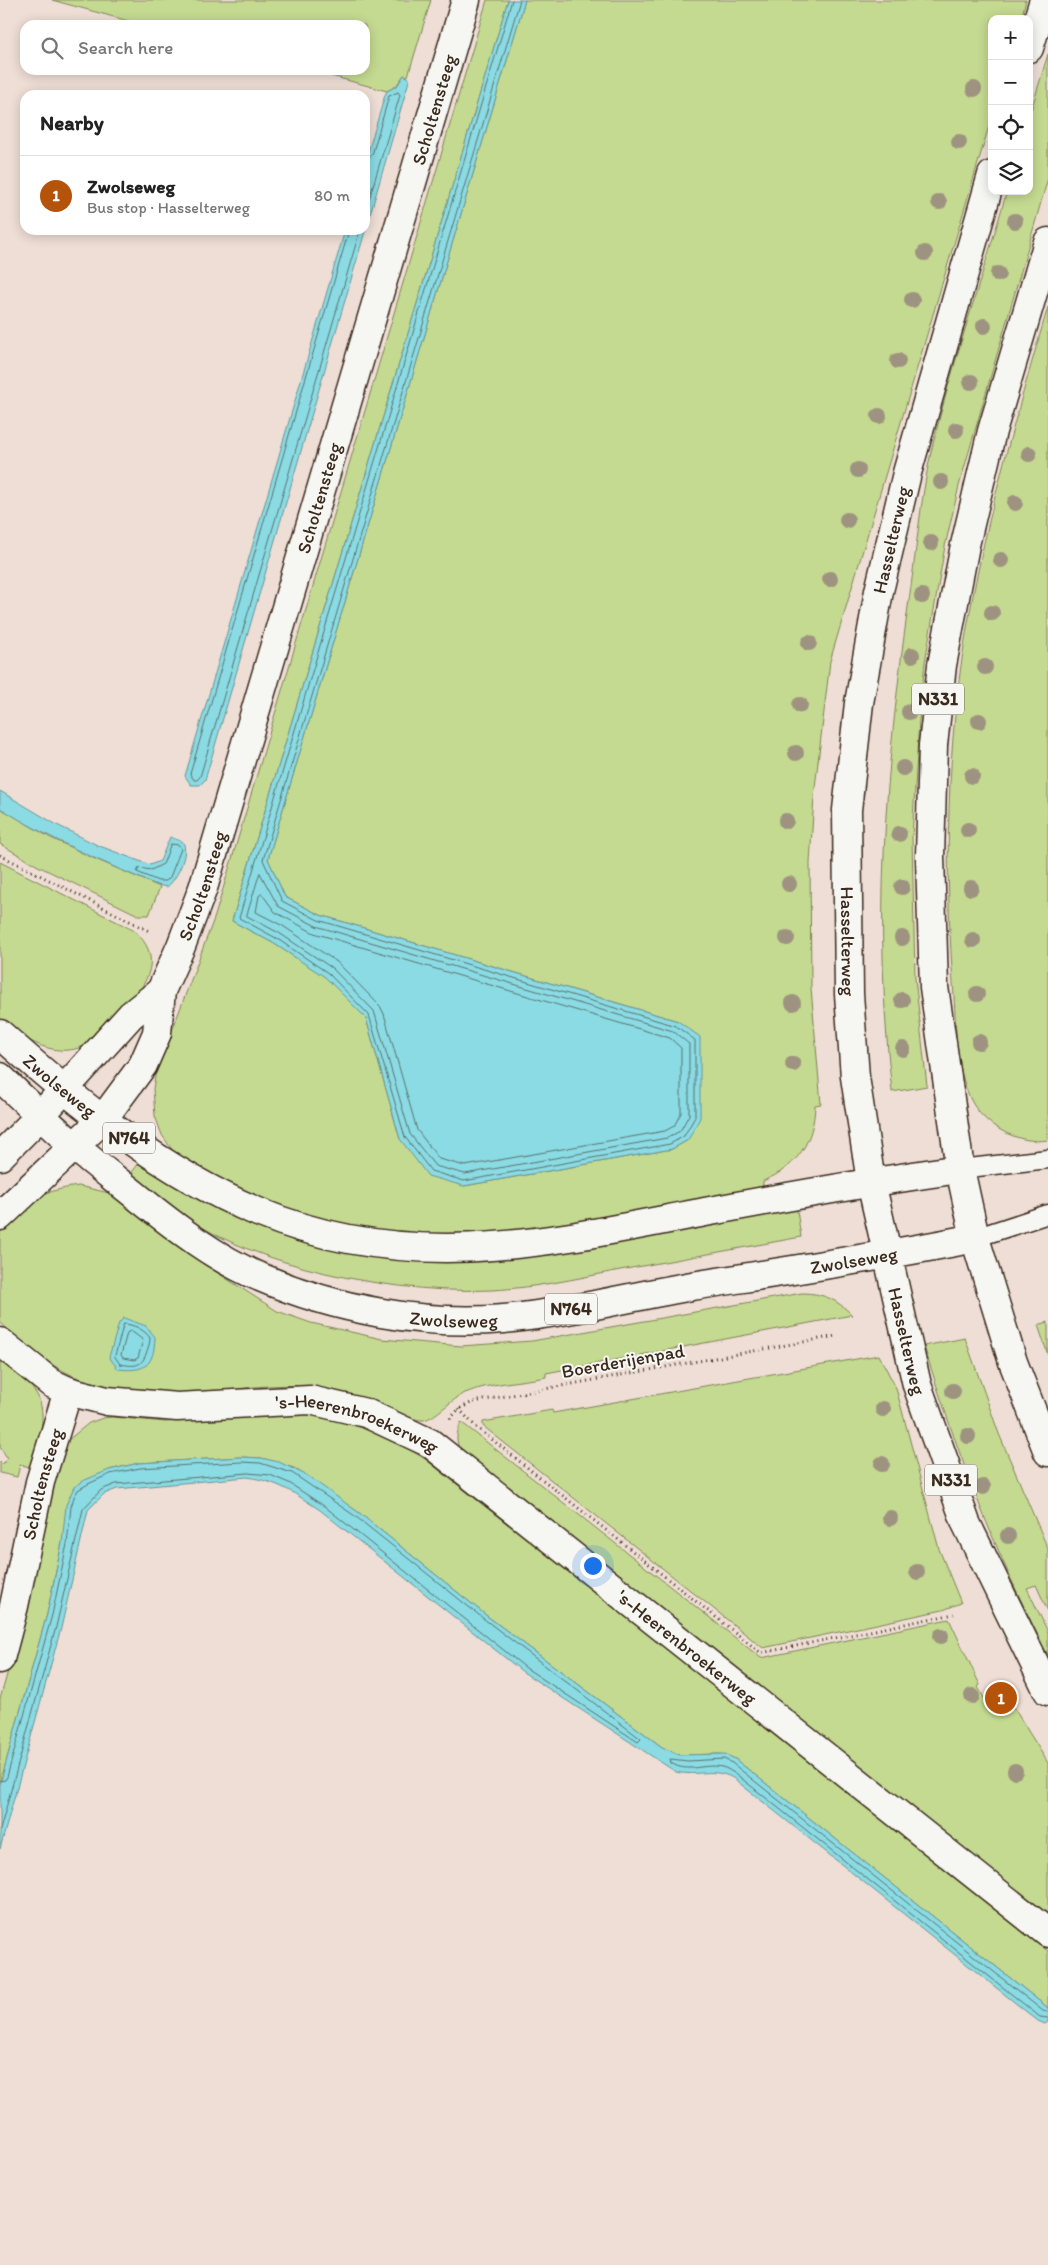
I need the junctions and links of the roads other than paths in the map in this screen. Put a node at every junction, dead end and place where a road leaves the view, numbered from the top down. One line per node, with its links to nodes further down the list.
1 (466, 0): 6 (main road, Scholtensteeg)
2 (1044, 0): 3 (main road)
3 (1033, 35)
4 (988, 189): 16 (main road, Hasselterweg / N331)
5 (1048, 242): 15 (main road, N331)
6 (161, 991): 9 (main road, Scholtensteeg); 11 (main road, Scholtensteeg)
7 (0, 1034): 9 (main road, Zwolseweg / N764)
8 (0, 1076): 10 (main road, Zwolseweg / N764)
9 (64, 1088): 10 (main road, Scholtensteeg); 11 (main road, Zwolseweg / N764)
10 (41, 1115): 12 (main road, Zwolseweg / N764); 13 (main road, Scholtensteeg)
11 (103, 1119): 12 (main road, Scholtensteeg); 16 (main road, Zwolseweg / N764)
12 (74, 1146): 18 (main road, Scholtensteeg); 20 (main road, Zwolseweg / N764)
13 (0, 1156)
14 (1048, 1159): 15 (lane)
15 (960, 1169): 16 (main road, Zwolseweg); 19 (main road, N331)
16 (872, 1182): 20 (main road, Hasselterweg / N331)
17 (1048, 1214): 19 (lane)
18 (0, 1216)
19 (975, 1238): 20 (main road, Zwolseweg); 23 (main road, N331)
20 (887, 1256): 25 (main road, Hasselterweg / N331)
21 (0, 1342): 22 (main road)
22 (68, 1391): 24 (main road, Scholtensteeg); 26 (main road, 's-Heerenbroekerweg)
23 (1048, 1452)
24 (0, 1658)
25 (1048, 1691)
26 (1048, 1933)

